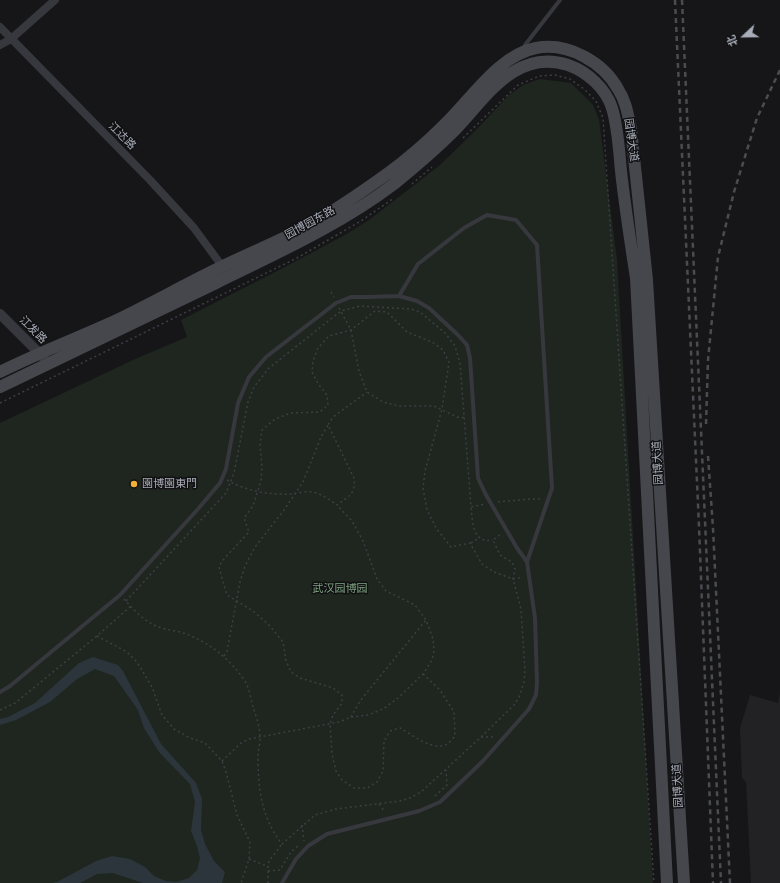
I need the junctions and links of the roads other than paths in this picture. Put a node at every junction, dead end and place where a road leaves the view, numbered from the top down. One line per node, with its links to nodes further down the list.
1 (55, 0): 4 (street)
2 (560, 0): 6 (lane)
3 (0, 27): 4 (street, 江达路)
4 (11, 39): 5 (street); 9 (street, 江达路)
5 (0, 45)
6 (527, 50): 7 (main road, 园博园东路); 9 (main road, 园博园东路)
7 (588, 58): 20 (main road, 园博大道)
8 (586, 74): 13 (main road, 园博园东路); 19 (main road, 园博大道)
9 (222, 266): 12 (main road, 园博园东路)
10 (399, 296): 16 (lane); 16 (lane); 17 (lane)
11 (0, 314): 12 (street, 江发路)
12 (40, 354): 13 (street, 江发路); 14 (main road, 园博园东路)
13 (49, 363): 15 (main road, 园博园东路)
14 (0, 372)
15 (0, 386)
16 (527, 562): 18 (lane)
17 (0, 692)
18 (282, 883)
19 (667, 883)
20 (684, 883)

